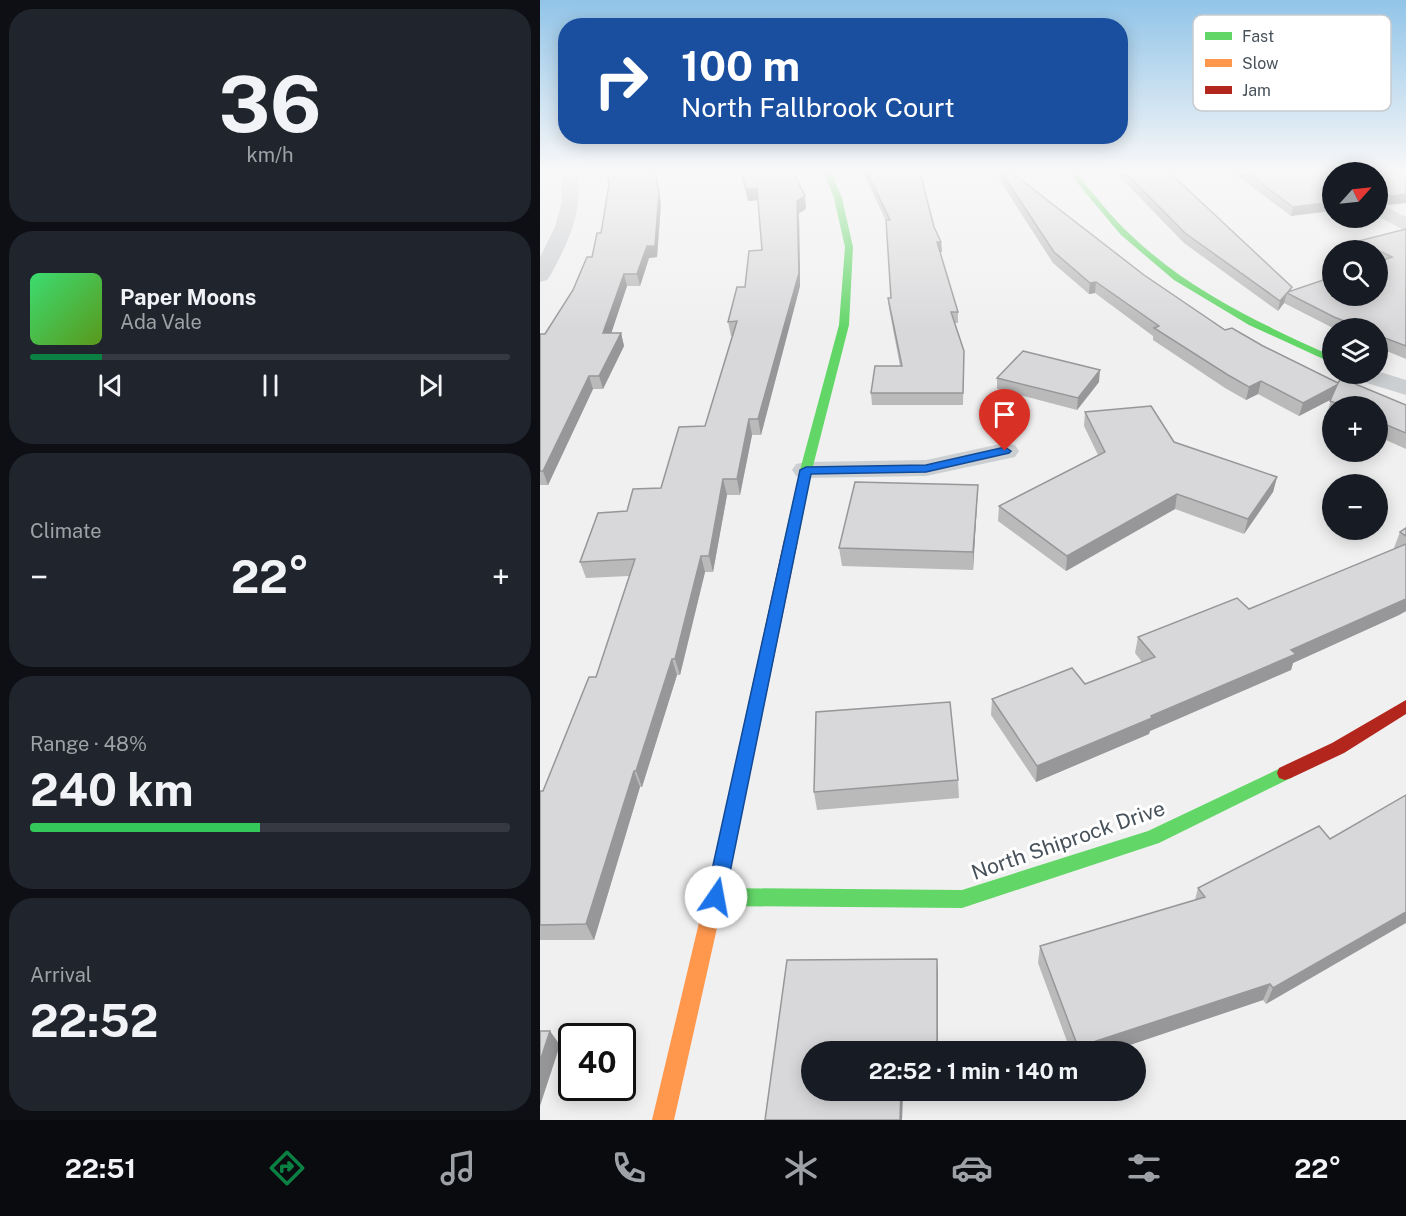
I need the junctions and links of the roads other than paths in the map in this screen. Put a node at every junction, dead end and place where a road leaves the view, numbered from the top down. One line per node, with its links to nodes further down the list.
1 (567, 224): 4 (street)
2 (844, 224): 9 (street)
3 (1117, 224): 5 (street)
4 (540, 276)
5 (1322, 355)
6 (1388, 382): 7 (street)
7 (1406, 388)
8 (1005, 451): 9 (street)
9 (806, 470): 11 (street)
10 (1406, 706): 11 (street, North Shiprock Drive)
11 (716, 897): 12 (street)
12 (663, 1120)

